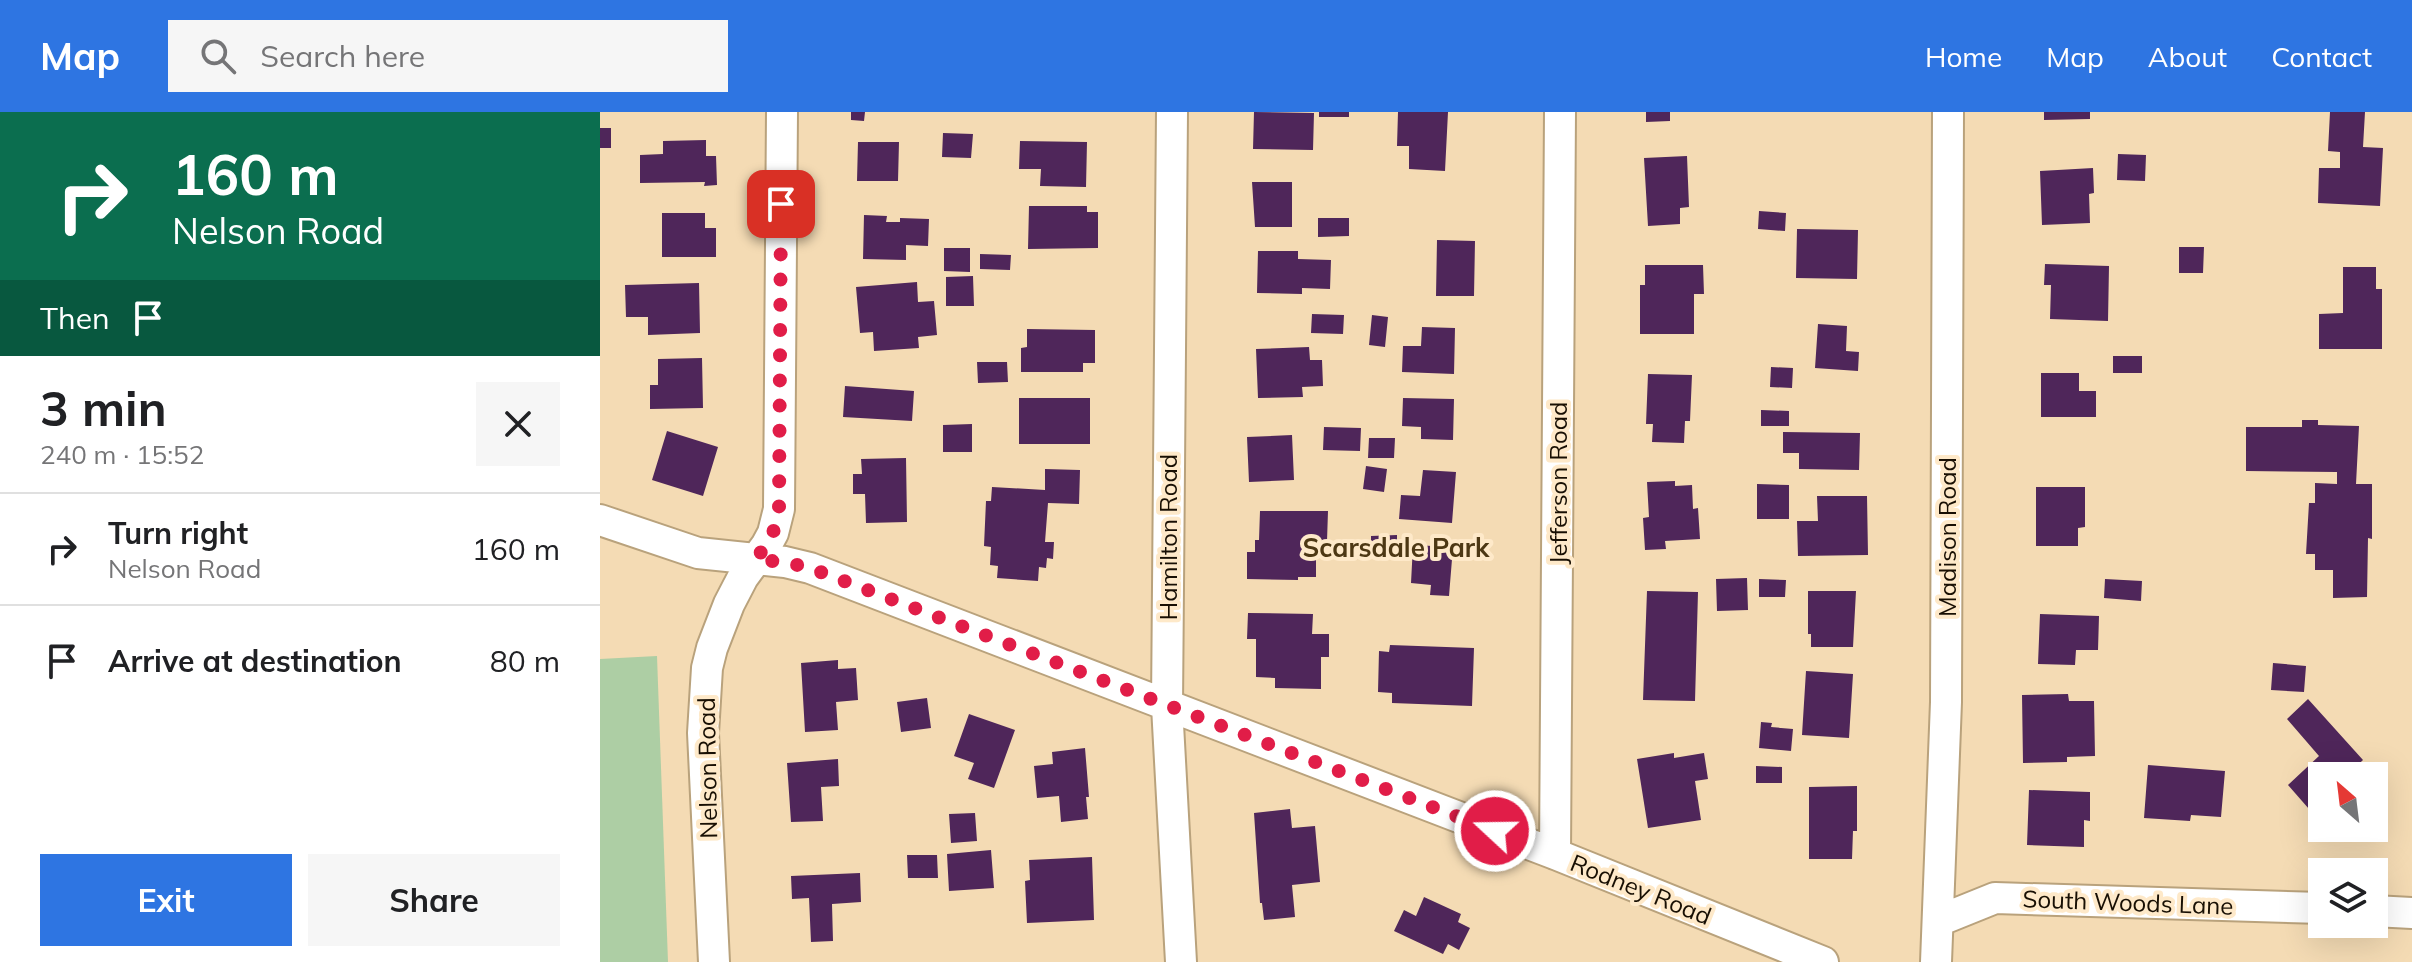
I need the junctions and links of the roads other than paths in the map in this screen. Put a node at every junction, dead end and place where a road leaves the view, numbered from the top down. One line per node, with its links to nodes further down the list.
1 (782, 112): 6 (street, Nelson Road)
2 (1172, 112): 7 (street, Hamilton Road)
3 (1560, 112): 8 (street, Jefferson Road)
4 (1948, 112): 12 (street, Madison Road)
5 (600, 520): 6 (street, Rodney Road)
6 (756, 560): 7 (street, Rodney Road); 13 (street, Nelson Road)
7 (1167, 706): 8 (street, Rodney Road); 14 (street, Hamilton Road)
8 (1555, 854): 15 (street, Rodney Road)
9 (2308, 908): 12 (street, South Woods Lane)
10 (2388, 912): 11 (street)
11 (2412, 913)
12 (1938, 921): 16 (street, Madison Road)
13 (714, 962)
14 (1181, 962)
15 (1823, 962)
16 (1936, 962)

